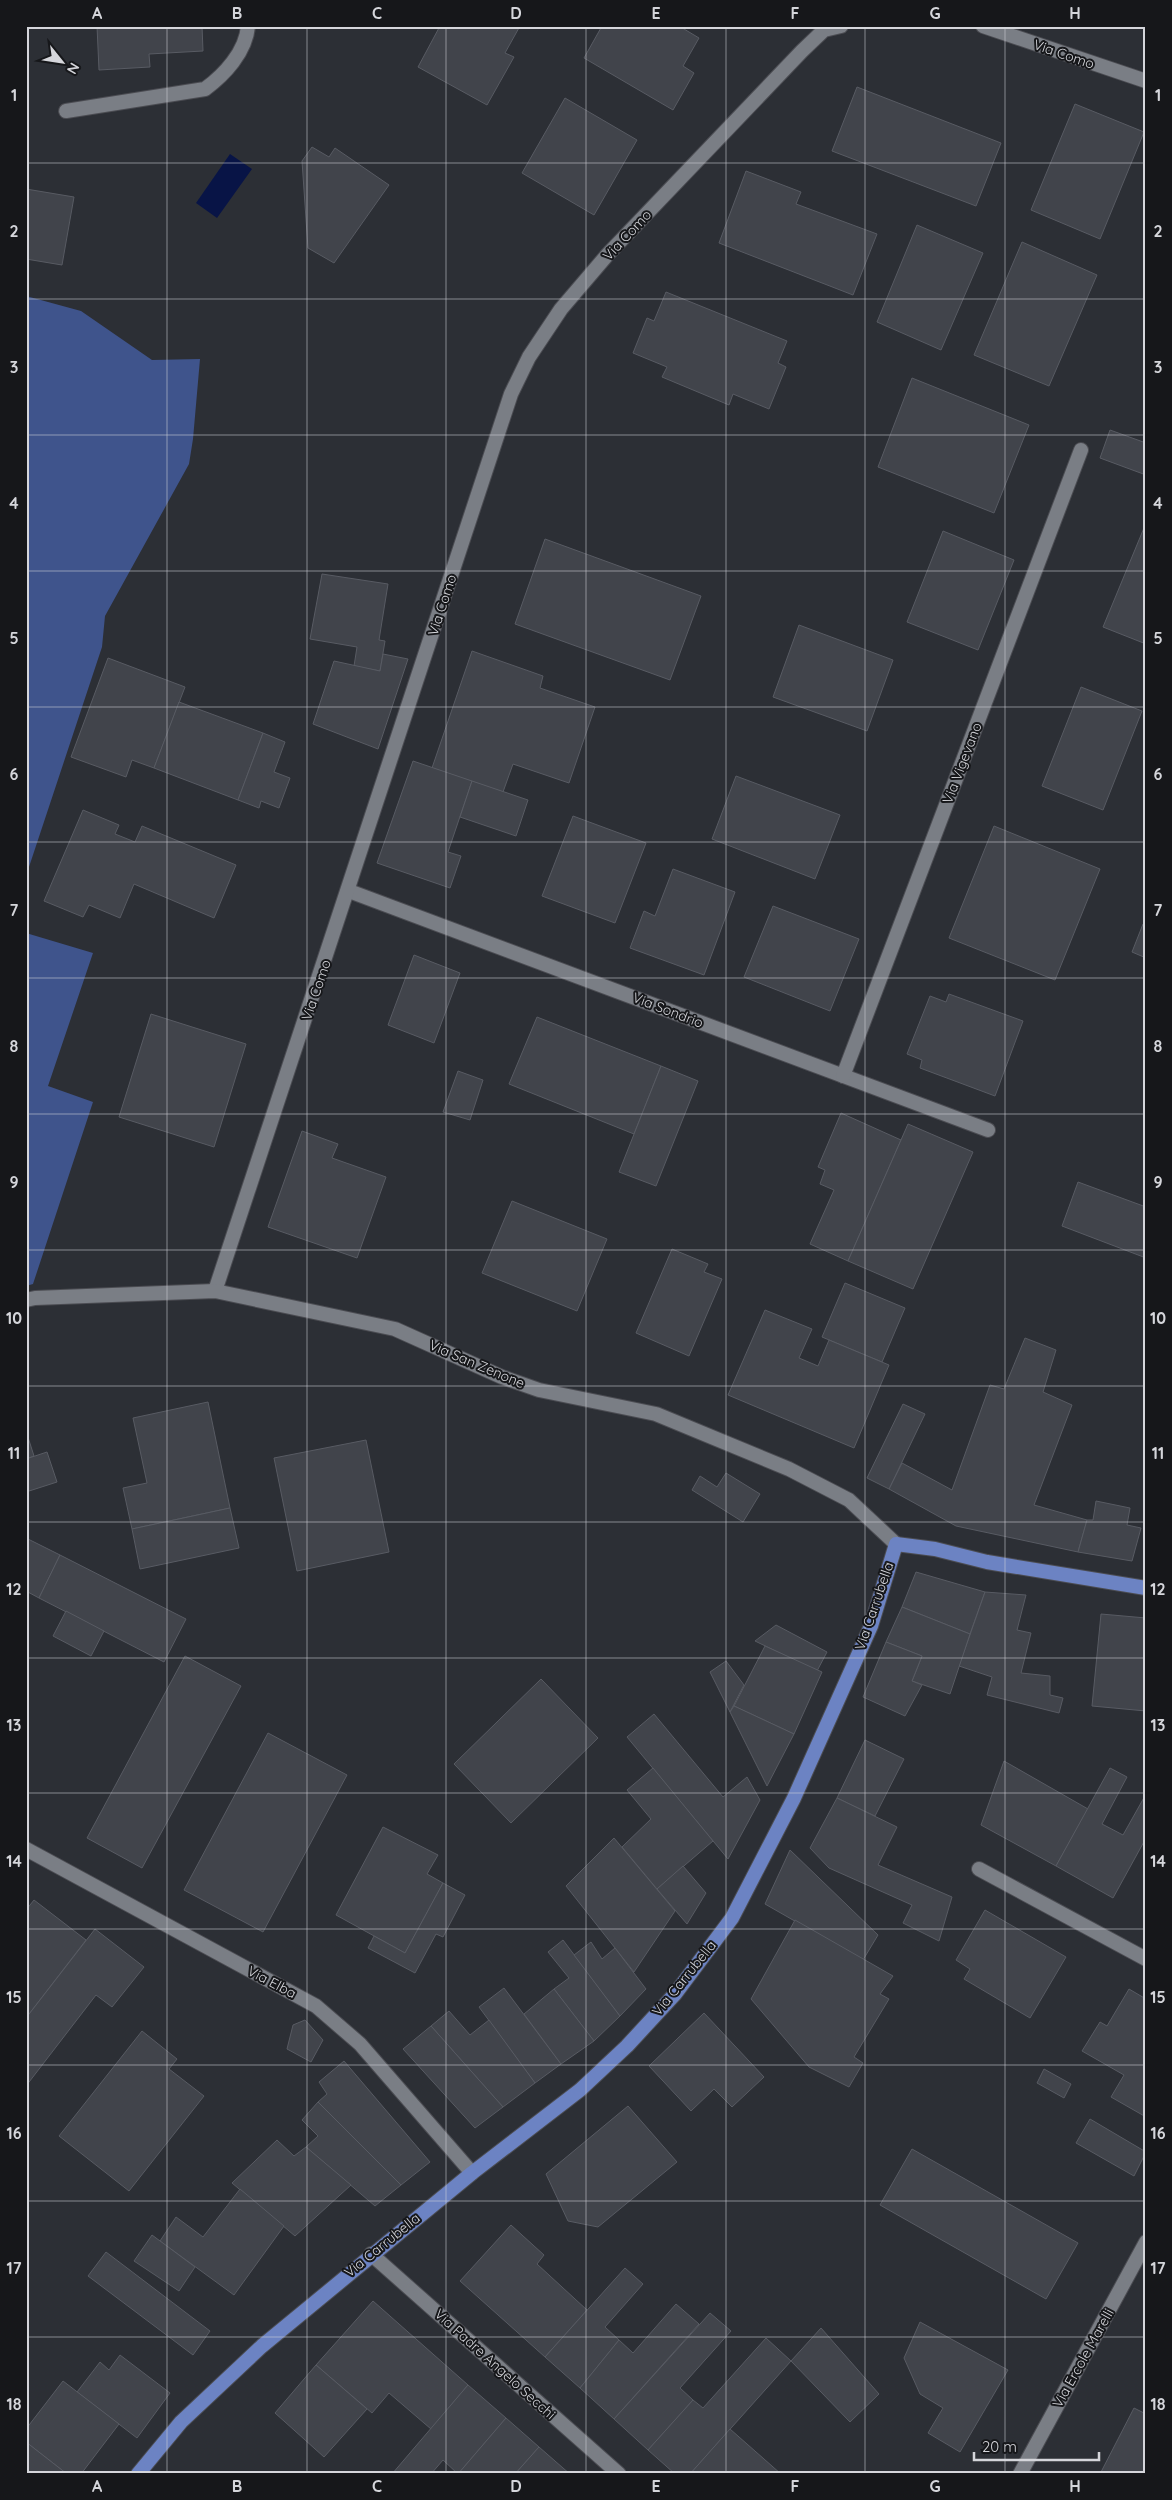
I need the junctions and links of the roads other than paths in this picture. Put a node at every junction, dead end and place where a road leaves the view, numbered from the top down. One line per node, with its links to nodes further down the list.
1 (248, 26): 6 (street)
2 (841, 26): 4 (street, Via Como)
3 (983, 26): 5 (street, Via Como)
4 (820, 28): 8 (street, Via Como)
5 (1146, 81)
6 (66, 111)
7 (1080, 450): 9 (street, Via Vigevano)
8 (349, 891): 9 (street, Via Sondrio); 11 (street, Via Como)
9 (843, 1076): 10 (street, Via Sondrio)
10 (988, 1130)
11 (215, 1291): 12 (street, Via San Zenone); 13 (street, Via San Zenone)
12 (26, 1300)
13 (896, 1544): 14 (main road, Via Carrubella); 18 (main road, Via Carrubella)
14 (1146, 1588)
15 (26, 1849): 18 (street, Via Elba)
16 (979, 1869): 17 (street)
17 (1146, 1959)
18 (472, 2173): 20 (main road, Via Carrubella)
19 (1146, 2242): 23 (street, Via Ercole Marelli)
20 (371, 2254): 21 (main road, Via Carrubella); 22 (street, Via Padre Angelo Secchi)
21 (138, 2474)
22 (619, 2474)
23 (1020, 2474)

